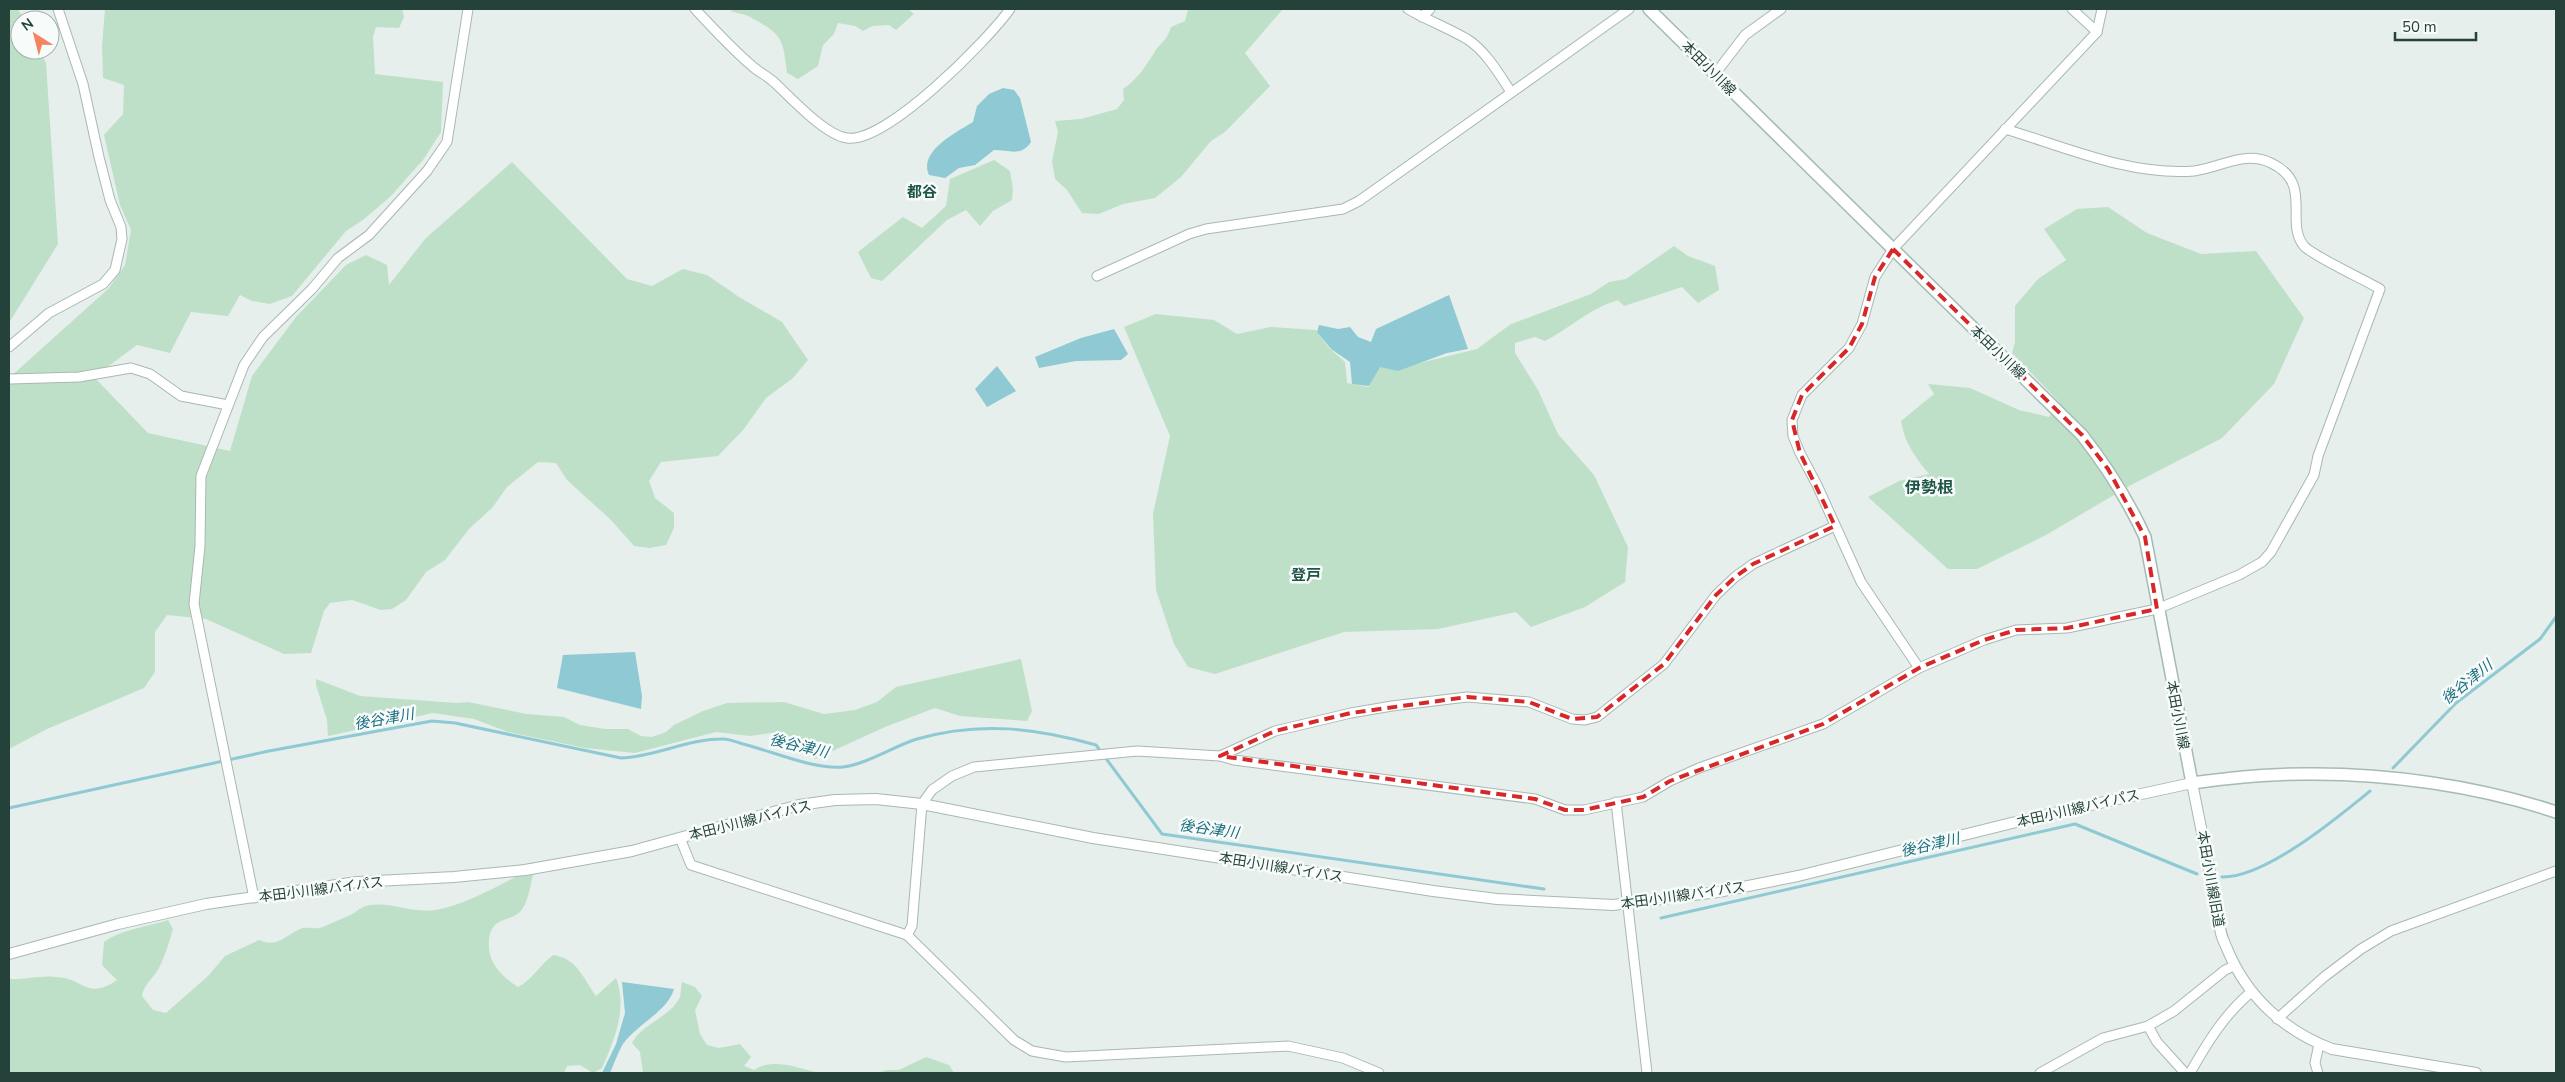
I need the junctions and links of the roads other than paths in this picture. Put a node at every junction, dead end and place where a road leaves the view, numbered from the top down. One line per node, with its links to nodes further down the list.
1 (58, 9): 19 (street)
2 (468, 9): 21 (street)
3 (694, 9): 4 (street)
4 (1010, 9)
5 (1408, 9): 12 (street)
6 (1430, 9): 12 (street)
7 (1629, 9): 15 (street)
8 (1649, 9): 14 (main road, 本田小川線)
9 (1781, 9): 14 (street)
10 (2072, 9): 13 (street)
11 (2102, 9): 13 (street)
12 (1422, 17): 15 (street)
13 (2097, 32): 16 (street)
14 (1715, 74): 17 (main road, 本田小川線)
15 (1512, 92): 18 (street)
16 (2005, 129): 17 (street); 23 (street)
17 (1893, 249): 22 (street); 23 (main road, 本田小川線)
18 (1097, 276)
19 (9, 347)
20 (9, 379): 21 (street)
21 (228, 405): 32 (street)
22 (1835, 526): 24 (street); 25 (street)
23 (2158, 609): 24 (street); 26 (main road, 本田小川線)
24 (1919, 668): 27 (street)
25 (1220, 756): 27 (street); 28 (street)
26 (2192, 783): 29 (main road, 本田小川線バイパス); 33 (street, 本田小川線バイパス); 36 (street, 本田小川線旧道)
27 (1616, 802): 33 (street)
28 (922, 804): 30 (street, 本田小川線バイパス); 33 (street, 本田小川線バイパス); 34 (street)
29 (2556, 812)
30 (680, 838): 32 (street, 本田小川線バイパス); 34 (street)
31 (2556, 870): 38 (street)
32 (254, 898): 35 (street, 本田小川線バイパス)
33 (1628, 904): 42 (street)
34 (907, 935): 41 (street)
35 (9, 954)
36 (2234, 966): 37 (street, 本田小川線旧道); 39 (street)
37 (2251, 992): 38 (street, 本田小川線旧道); 45 (street)
38 (2277, 1019): 40 (street, 本田小川線旧道)
39 (2148, 1026): 43 (street); 44 (street)
40 (2319, 1044): 46 (street); 47 (street, 本田小川線旧道)
41 (1379, 1073)
42 (1647, 1073)
43 (2040, 1073)
44 (2185, 1073)
45 (2190, 1073)
46 (2318, 1073)
47 (2476, 1073)

